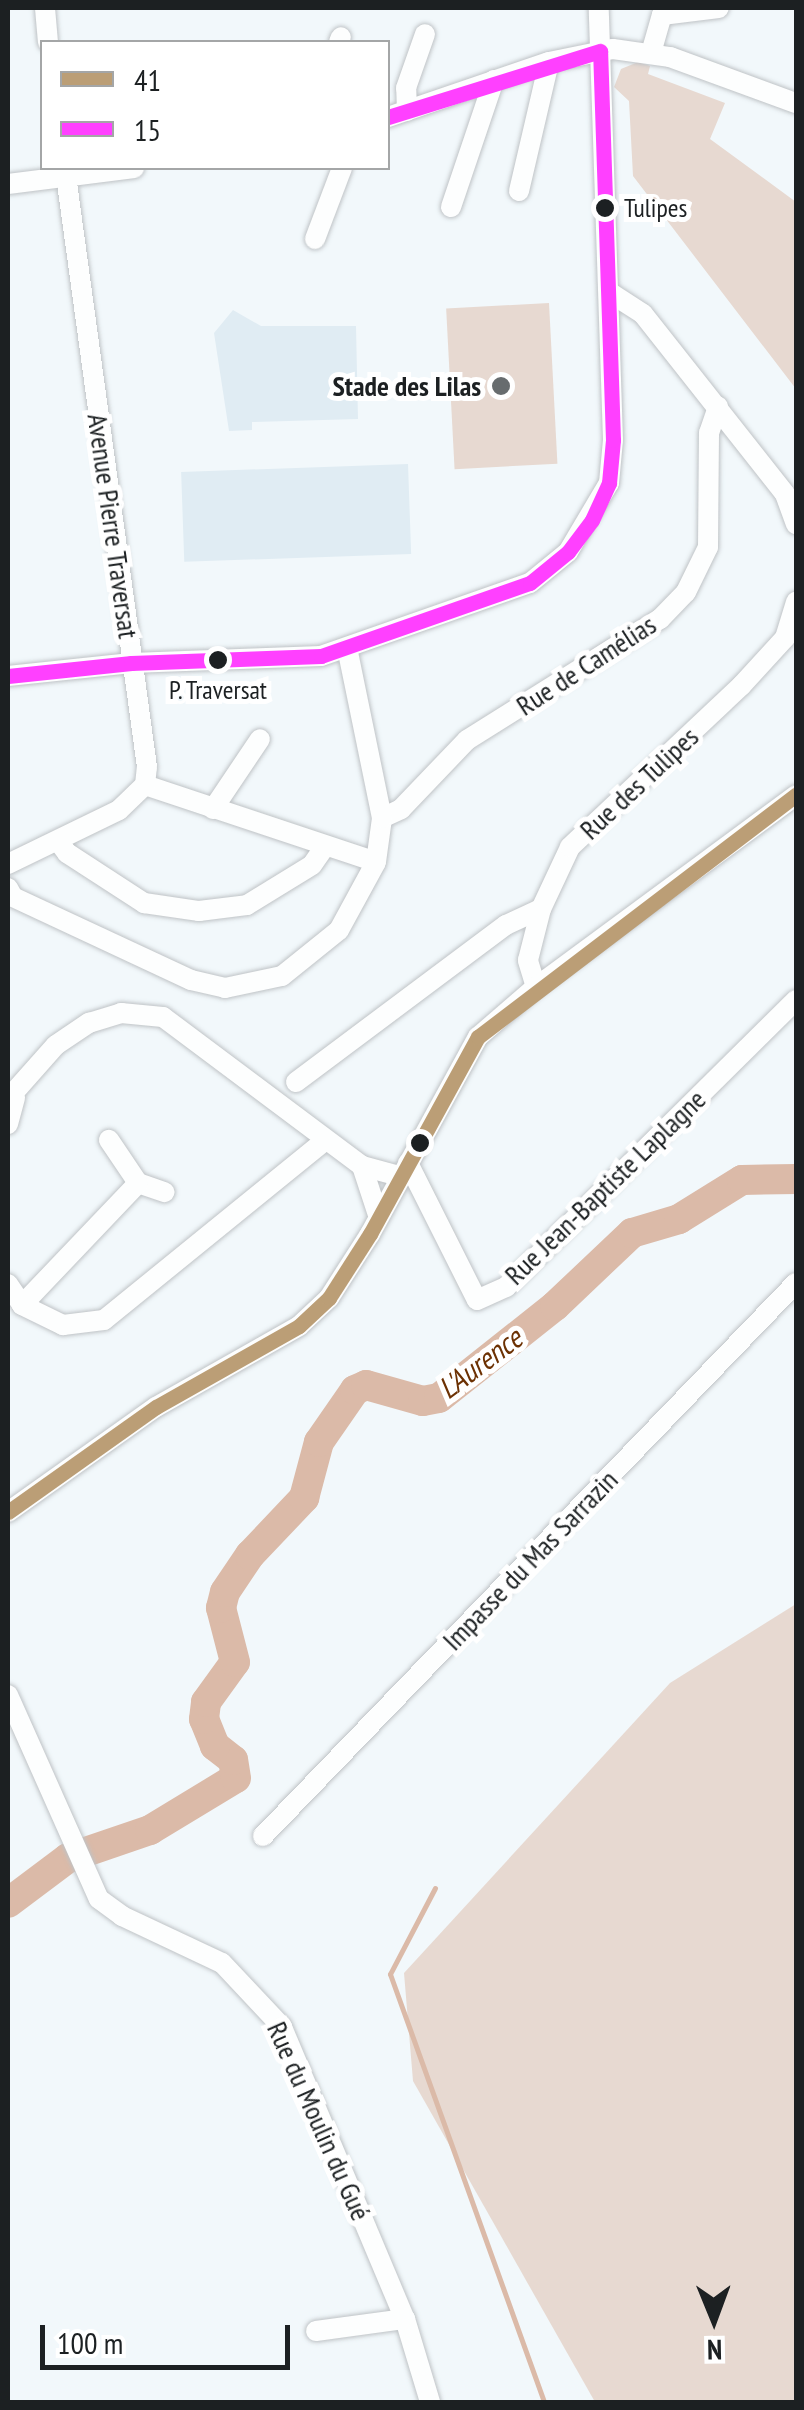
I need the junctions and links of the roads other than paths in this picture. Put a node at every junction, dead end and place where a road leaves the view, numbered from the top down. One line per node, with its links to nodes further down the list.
1 (44, 8): 5 (street)
2 (599, 8): 6 (street)
3 (719, 8): 7 (street)
4 (425, 34): 11 (street)
5 (48, 40)
6 (600, 51): 7 (street); 8 (street); 18 (street)
7 (651, 52): 10 (street)
8 (549, 62): 9 (street); 15 (street)
9 (494, 80): 11 (street); 16 (street)
10 (796, 104)
11 (397, 114)
12 (341, 170): 17 (street)
13 (65, 171): 14 (street); 23 (street, Avenue Pierre Traversat)
14 (8, 184)
15 (520, 191)
16 (451, 207)
17 (316, 239)
18 (608, 292): 19 (street); 22 (street)
19 (718, 406): 20 (street); 29 (street, Rue de Camélias)
20 (796, 524)
21 (796, 602): 35 (street, Rue des Tulipes)
22 (347, 648): 23 (street); 29 (street)
23 (131, 662): 24 (street); 26 (street, Avenue Pierre Traversat)
24 (8, 676)
25 (260, 739): 28 (street)
26 (145, 785): 28 (street); 30 (street)
27 (792, 800): 36 (street)
28 (213, 809): 31 (street)
29 (382, 818): 32 (street)
30 (58, 840): 31 (street); 33 (street)
31 (324, 848): 32 (street)
32 (376, 862): 34 (street)
33 (8, 864)
34 (8, 888)
35 (541, 909): 36 (street, Rue des Tulipes); 38 (street)
36 (536, 987): 44 (street)
37 (796, 1000): 44 (street, Rue Jean-Baptiste Laplagne)
38 (296, 1082)
39 (11, 1098): 40 (street); 42 (street)
40 (8, 1124)
41 (109, 1140): 45 (street)
42 (324, 1141): 43 (street); 50 (street)
43 (362, 1166): 44 (street); 47 (street)
44 (403, 1169): 47 (street)
45 (138, 1183): 46 (street); 50 (street)
46 (164, 1192)
47 (378, 1216): 51 (street)
48 (796, 1283): 53 (street, Impasse du Mas Sarrazin)
49 (8, 1284): 50 (street)
50 (22, 1305)
51 (8, 1512)
52 (8, 1695): 54 (street, Rue du Moulin du Gué)
53 (262, 1836)
54 (405, 2319): 55 (street); 56 (street, Rue du Moulin du Gué)
55 (316, 2331)
56 (430, 2402)

